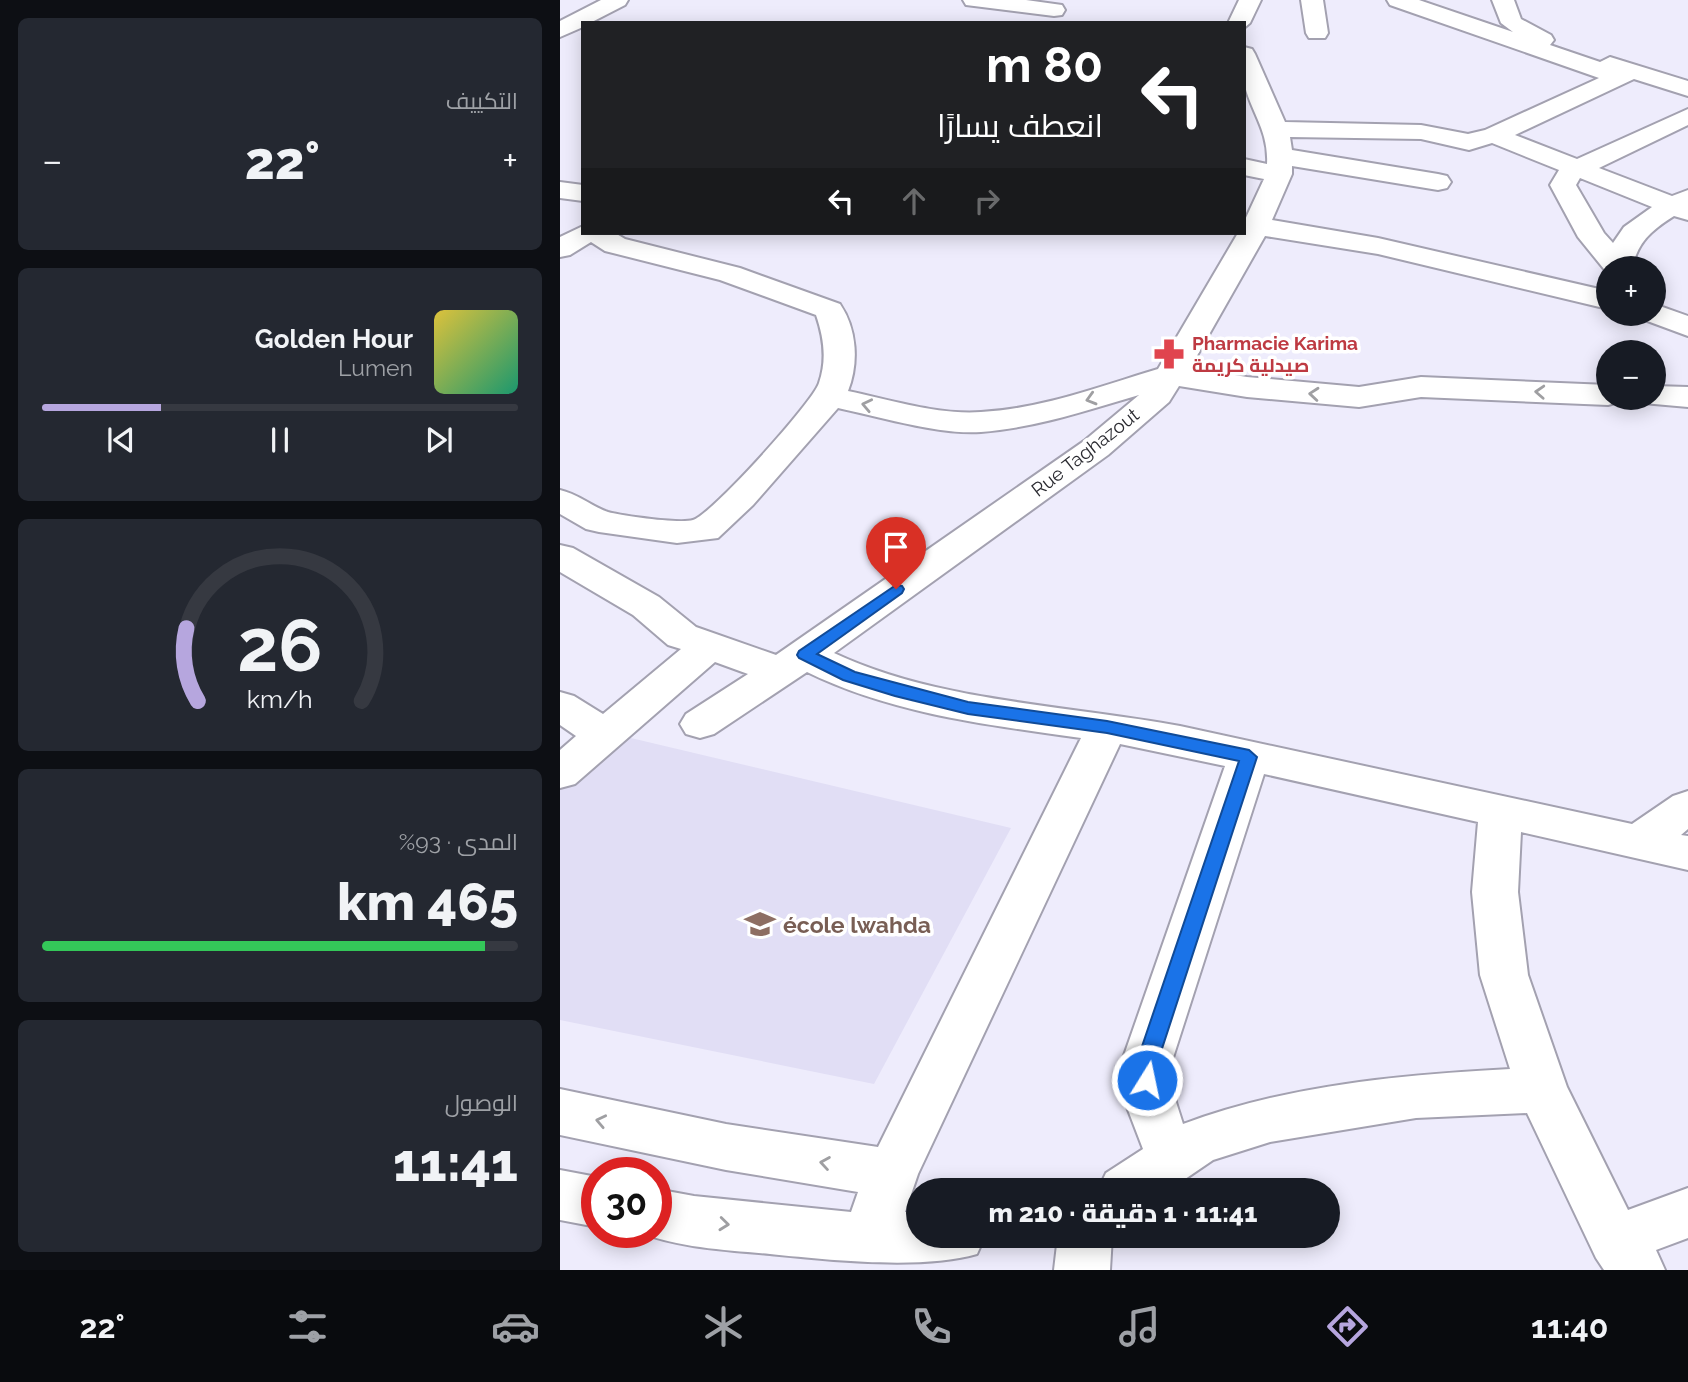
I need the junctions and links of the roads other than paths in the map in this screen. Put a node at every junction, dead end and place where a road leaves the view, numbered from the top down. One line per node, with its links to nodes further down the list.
1 (1073, 0): 10 (street)
2 (1250, 0): 12 (street)
3 (1312, 0): 15 (street)
4 (1398, 0): 17 (street)
5 (1450, 0): 13 (street)
6 (1503, 0): 13 (street)
7 (987, 1): 10 (street)
8 (560, 3): 9 (street)
9 (609, 4): 14 (street)
10 (1054, 10): 11 (street)
11 (1034, 21)
12 (1240, 21)
13 (1512, 23): 17 (street)
14 (560, 30)
15 (1317, 33)
16 (1246, 60): 21 (street)
17 (1626, 74): 18 (street); 20 (street)
18 (1688, 89)
19 (1688, 116): 23 (street)
20 (1494, 135): 21 (street); 23 (street)
21 (1278, 153): 22 (street); 24 (street); 28 (street, Rue Taghazout)
22 (1246, 166)
23 (1578, 168): 27 (street); 32 (street)
24 (1438, 183)
25 (560, 190): 26 (street)
26 (581, 193)
27 (1683, 205): 33 (street)
28 (1256, 226): 34 (street); 37 (street, Rue Taghazout)
29 (584, 235): 31 (street)
30 (599, 235): 40 (street)
31 (560, 249)
32 (1609, 256)
33 (1621, 256)
34 (1596, 297)
35 (1688, 301): 36 (street)
36 (1668, 319)
37 (1171, 375): 38 (street, one-way to 37); 40 (street, one-way to 40); 47 (street, Rue Taghazout)
38 (1596, 394)
39 (1666, 396): 41 (street)
40 (830, 397): 43 (street)
41 (1688, 397)
42 (560, 499): 43 (street)
43 (598, 521): 44 (street)
44 (560, 550)
45 (560, 556): 46 (street)
46 (708, 647): 47 (street); 51 (street)
47 (792, 663): 49 (street, Rue Taghazout); 50 (street)
48 (560, 706): 51 (street)
49 (700, 724)
50 (1107, 727): 52 (street); 61 (street)
51 (605, 735): 53 (street)
52 (1249, 757): 55 (street); 60 (street)
53 (560, 773)
54 (1688, 807): 56 (street)
55 (1500, 811): 56 (street); 58 (street)
56 (1639, 842): 57 (street)
57 (1688, 853)
58 (1542, 1090): 60 (street); 70 (street)
59 (560, 1112): 61 (street, one-way to 59)
60 (1174, 1157): 62 (street)
61 (892, 1173): 68 (street)
62 (1143, 1178)
63 (560, 1195): 64 (street)
64 (581, 1199)
65 (1688, 1213): 70 (street)
66 (672, 1217): 68 (street, one-way to 68)
67 (906, 1238): 68 (street)
68 (868, 1239)
69 (1084, 1248): 71 (street)
70 (1626, 1255)
71 (1082, 1270)

